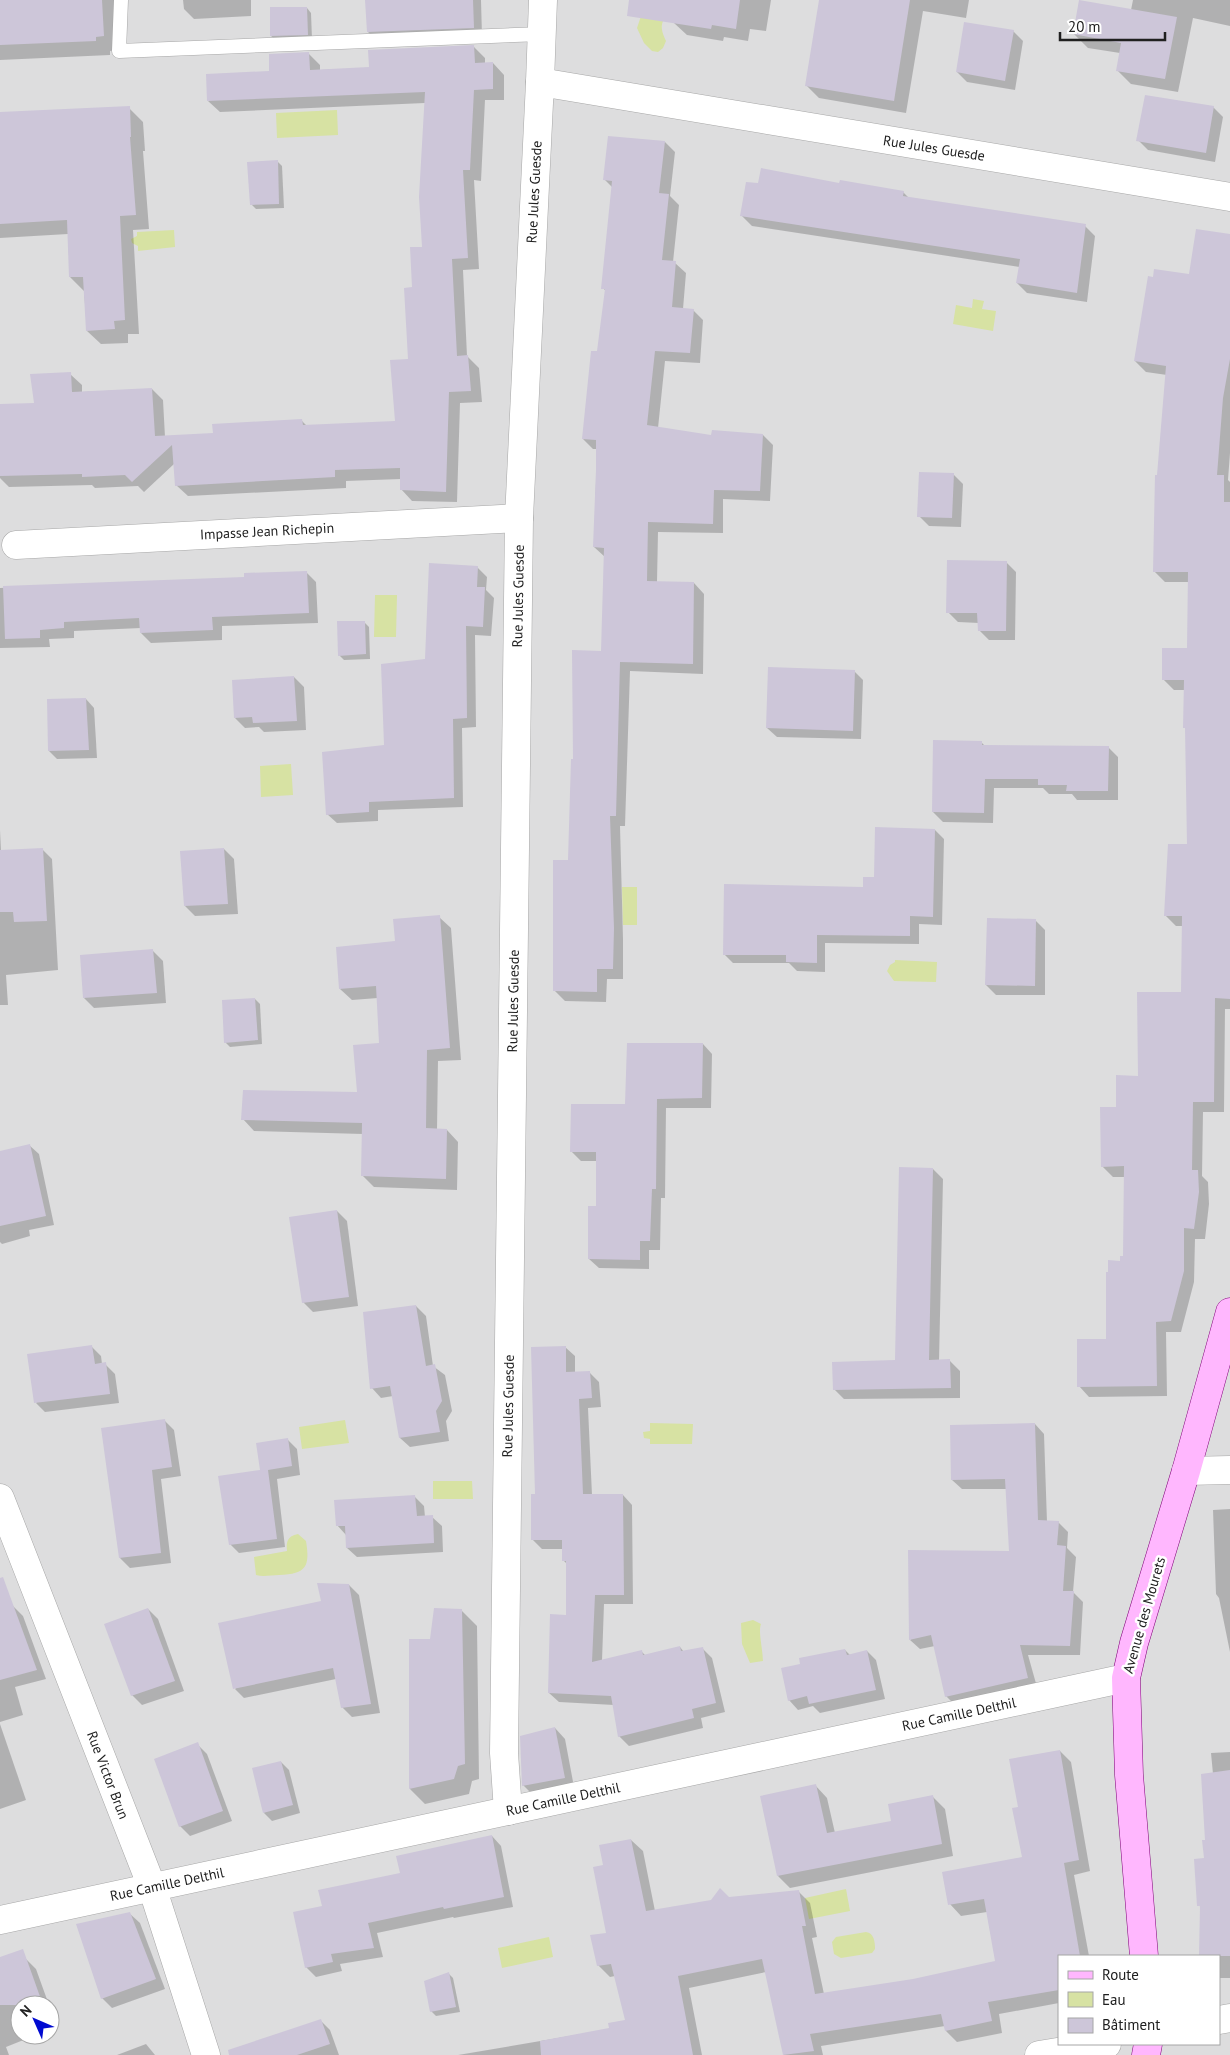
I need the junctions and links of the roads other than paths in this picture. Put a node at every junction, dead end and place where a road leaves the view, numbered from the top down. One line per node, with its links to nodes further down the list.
1 (121, 0): 3 (lane)
2 (543, 0): 3 (street)
3 (542, 34): 4 (street)
4 (540, 82): 5 (street, Rue Jules Guesde); 6 (street, Rue Jules Guesde)
5 (1230, 197)
6 (519, 518): 7 (street, Impasse Jean Richepin); 13 (street, Rue Jules Guesde)
7 (16, 545)
8 (1230, 1312): 9 (main road, Avenue des Mourets)
9 (1186, 1470): 10 (street); 12 (main road, Avenue des Mourets)
10 (1230, 1470)
11 (0, 1498): 14 (street, Rue Victor Brun)
12 (1126, 1678): 13 (street, Rue Camille Delthil); 16 (main road, Avenue des Mourets)
13 (508, 1811): 14 (street, Rue Camille Delthil)
14 (152, 1887): 15 (street, Rue Camille Delthil); 18 (street, Rue Victor Brun)
15 (0, 1920)
16 (1144, 1955)
17 (1101, 2045): 19 (street)
18 (206, 2055)
19 (1038, 2055)

